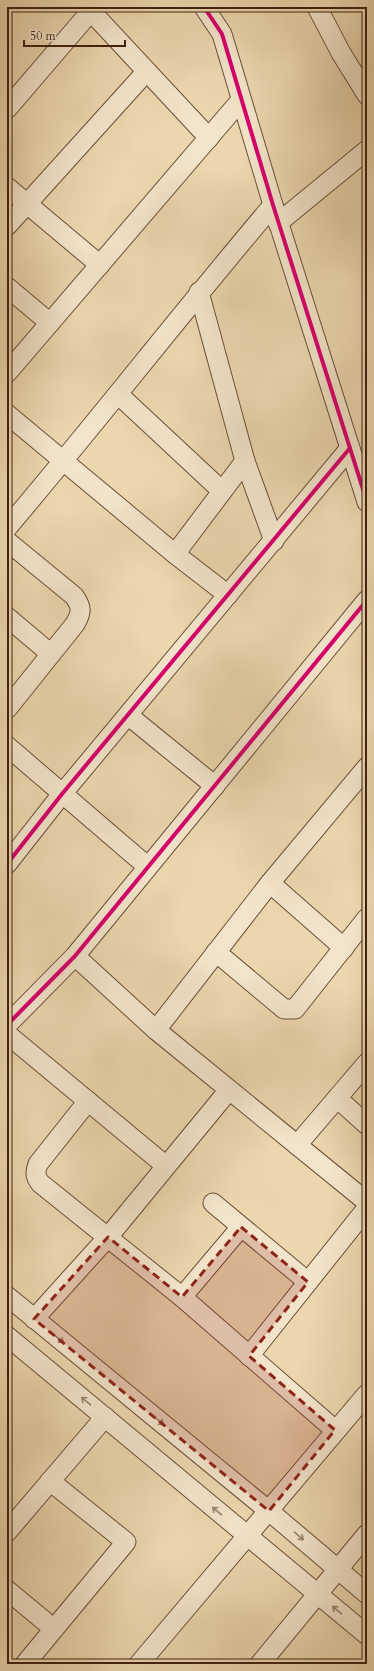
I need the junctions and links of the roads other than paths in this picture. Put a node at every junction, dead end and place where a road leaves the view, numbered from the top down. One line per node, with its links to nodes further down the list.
1 (204, 7): 6 (street)
2 (317, 7): 5 (street)
3 (89, 9): 4 (street); 7 (street)
4 (146, 72): 8 (street); 11 (street)
5 (367, 95)
6 (241, 100): 8 (street); 12 (street)
7 (7, 109)
8 (209, 138): 15 (street)
9 (367, 150): 13 (street)
10 (7, 187): 11 (street)
11 (26, 203): 14 (street); 15 (street)
12 (273, 205): 13 (street); 17 (street)
13 (278, 222): 22 (street)
14 (7, 226)
15 (100, 265): 18 (street)
16 (7, 287): 18 (street)
17 (199, 292): 20 (street); 24 (street)
18 (50, 323): 19 (street)
19 (7, 373)
20 (119, 395): 23 (street); 25 (street)
21 (7, 414): 23 (street)
22 (350, 448): 26 (street); 29 (street)
23 (64, 461): 27 (street); 30 (street)
24 (245, 461): 25 (street); 29 (street)
25 (222, 491): 30 (street)
26 (367, 502)
27 (7, 528)
28 (7, 541): 34 (street)
29 (274, 541): 31 (street)
30 (175, 554): 31 (street)
31 (228, 595): 36 (street)
32 (367, 600): 39 (street)
33 (7, 617): 34 (street)
34 (52, 654): 35 (street)
35 (7, 709)
36 (129, 716): 39 (street); 40 (street)
37 (7, 746): 40 (street)
38 (367, 767): 43 (street)
39 (216, 786): 42 (street)
40 (62, 794): 41 (street); 42 (street)
41 (7, 864)
42 (148, 868): 47 (street)
43 (270, 883): 45 (street); 46 (street)
44 (367, 918): 45 (street)
45 (344, 948): 46 (street)
46 (216, 952): 49 (street)
47 (75, 956): 48 (street); 49 (street)
48 (7, 1025)
49 (156, 1030): 52 (street)
50 (7, 1034): 54 (street)
51 (367, 1063): 53 (street)
52 (228, 1090): 56 (street); 57 (street)
53 (337, 1098): 55 (street); 56 (street)
54 (88, 1101): 57 (street); 62 (street)
55 (367, 1125)
56 (297, 1145): 58 (street)
57 (166, 1166): 62 (street)
58 (367, 1202)
59 (213, 1203): 61 (street)
60 (367, 1208): 63 (street)
61 (241, 1227): 63 (street); 65 (street)
62 (108, 1237): 65 (street); 66 (street)
63 (308, 1282): 68 (street)
64 (7, 1296): 66 (street)
65 (182, 1297): 68 (street)
66 (34, 1319): 73 (street, one-way to 73)
67 (7, 1336): 70 (street, one-way to 67)
68 (249, 1356): 71 (street)
69 (367, 1394): 71 (street)
70 (105, 1417): 72 (street); 76 (street, one-way to 70)
71 (336, 1430): 73 (street)
72 (50, 1481): 74 (street); 81 (street)
73 (269, 1511): 76 (street); 77 (street, one-way to 77)
74 (7, 1532)
75 (367, 1534): 77 (street)
76 (247, 1536): 79 (street); 84 (street)
77 (337, 1570): 79 (street); 80 (street)
78 (7, 1590): 81 (street)
79 (318, 1594): 82 (street, one-way to 79); 85 (street)
80 (367, 1594)
81 (54, 1629): 83 (street)
82 (367, 1635)
83 (25, 1664)
84 (139, 1664)
85 (260, 1664)

